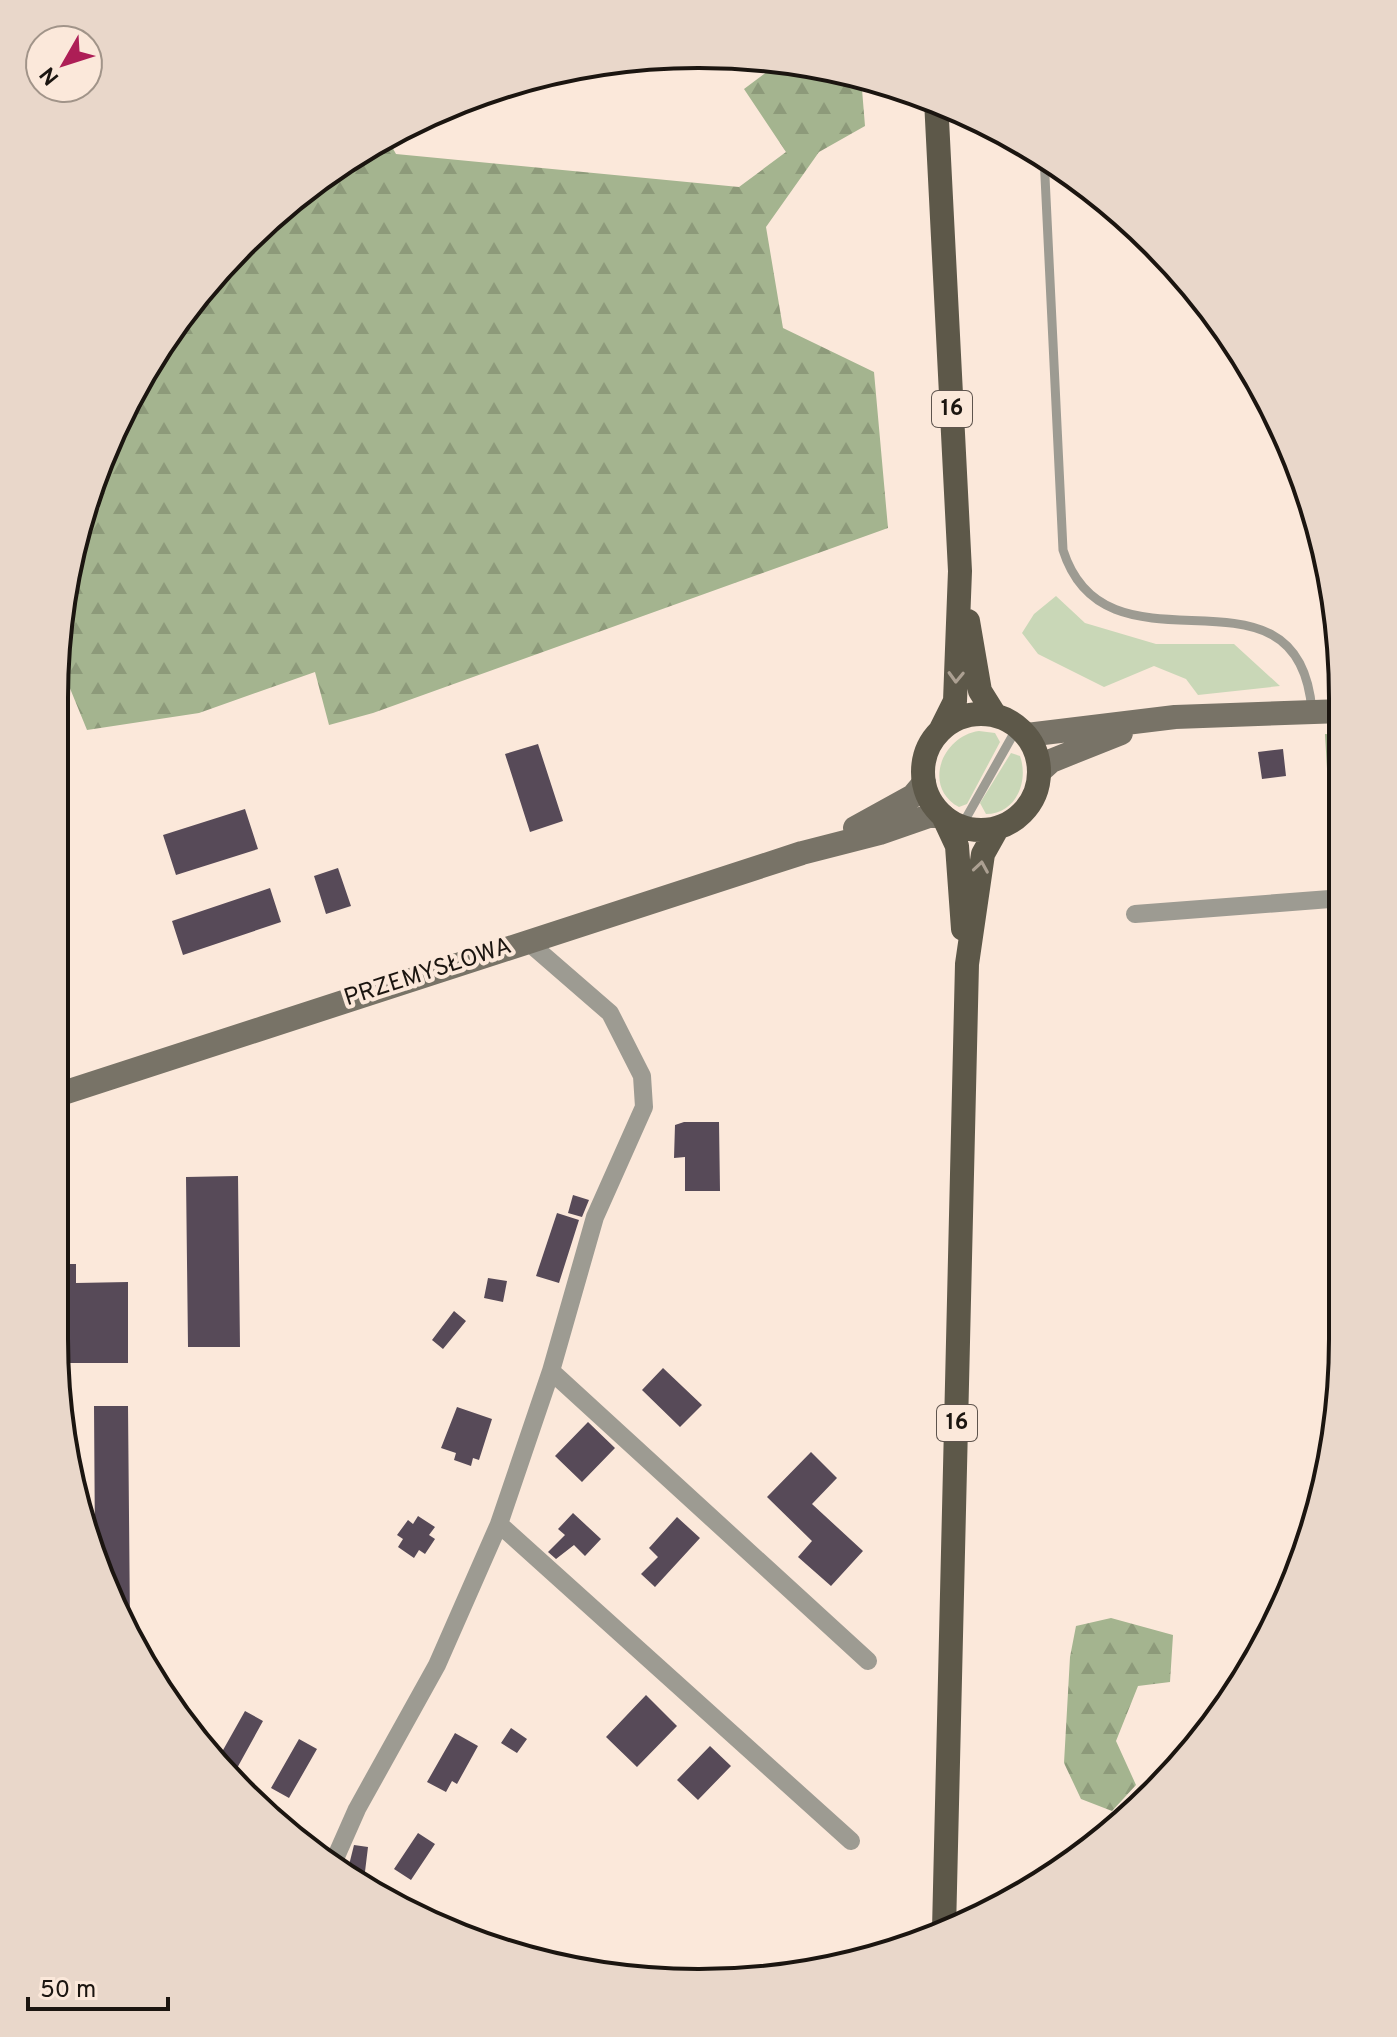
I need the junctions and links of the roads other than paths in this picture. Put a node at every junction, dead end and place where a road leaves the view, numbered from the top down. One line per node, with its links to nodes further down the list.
1 (937, 115): 3 (main road, 16)
2 (1045, 171): 4 (lane)
3 (960, 571): 6 (main road, 16); 8 (main road, 16, one-way to 8)
4 (1312, 711): 5 (street); 7 (street)
5 (1329, 711)
6 (995, 715): 8 (main road); 9 (main road)
7 (1149, 721): 9 (street); 10 (street)
8 (941, 729): 11 (main road, 16)
9 (1022, 731): 10 (main road); 12 (lane)
10 (1040, 771): 13 (main road)
11 (924, 783): 12 (main road, 16); 14 (street, PRZEMYSŁOWA)
12 (952, 822): 13 (main road); 14 (street, PRZEMYSŁOWA); 18 (main road, 16)
13 (997, 829): 18 (main road, 16, one-way to 13)
14 (802, 853): 17 (street, PRZEMYSŁOWA)
15 (1329, 899): 16 (street)
16 (1135, 914)
17 (527, 941): 19 (street, PRZEMYSŁOWA); 20 (street)
18 (967, 964): 25 (main road, 16)
19 (68, 1091)
20 (551, 1371): 21 (street); 22 (street)
21 (499, 1524): 23 (street); 24 (street)
22 (868, 1661)
23 (851, 1841)
24 (337, 1855)
25 (948, 1882): 26 (main road, 16); 27 (main road, 16)
26 (950, 1917)
27 (945, 1919)

